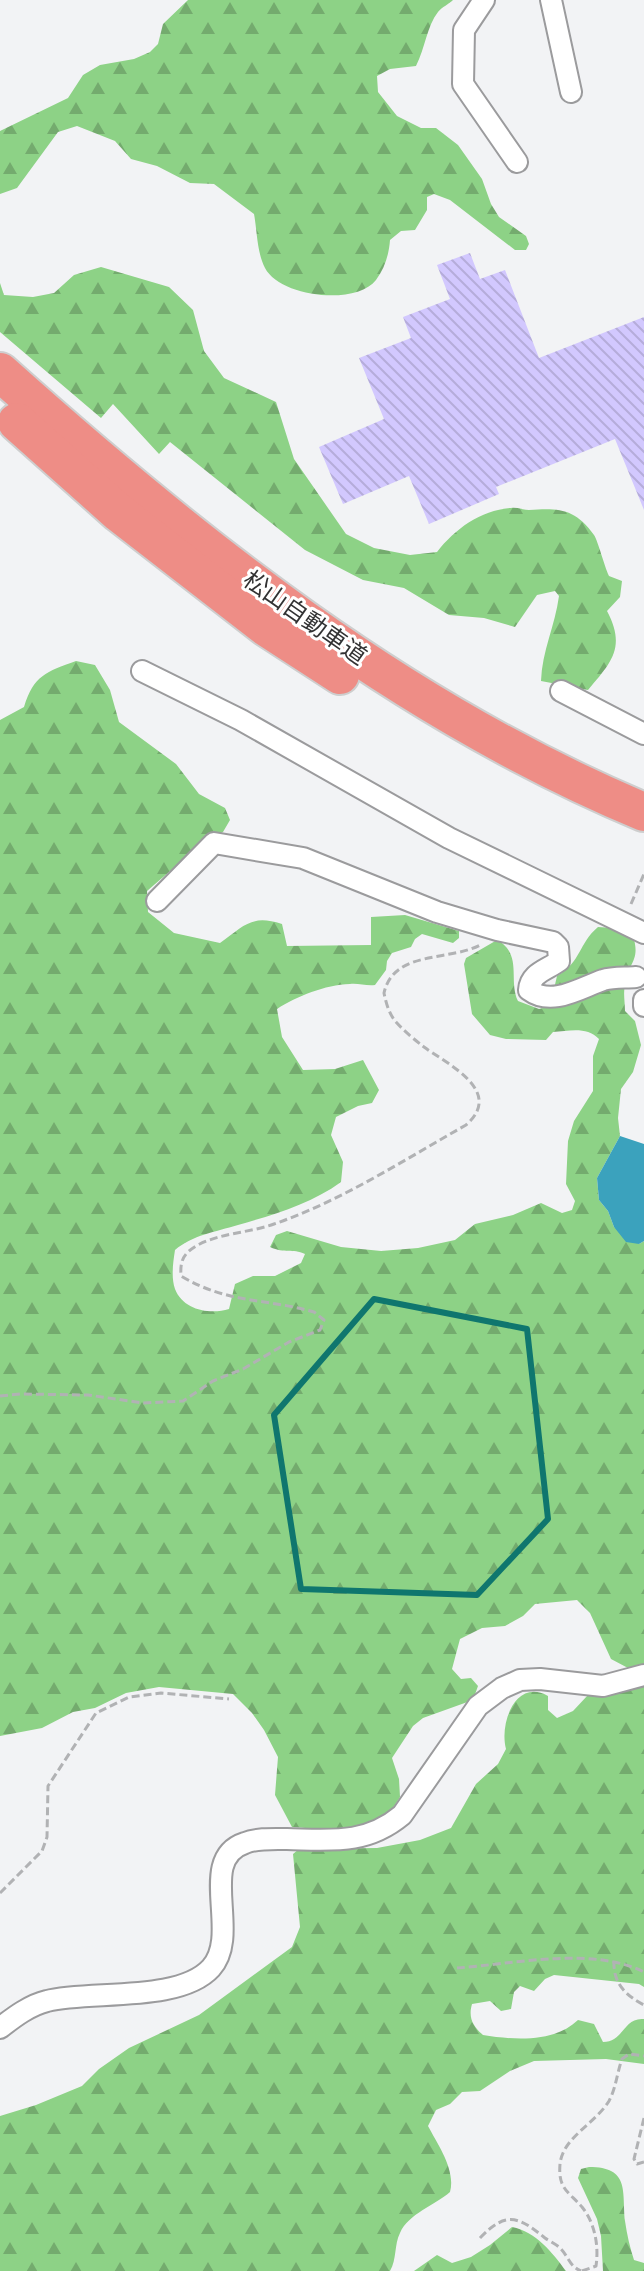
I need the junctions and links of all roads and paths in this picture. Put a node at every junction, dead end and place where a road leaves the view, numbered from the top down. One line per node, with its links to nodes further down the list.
1 (484, 0): 4 (street)
2 (551, 0): 3 (street)
3 (571, 92)
4 (517, 162)
5 (0, 372): 10 (highway, 松山自動車道)
6 (0, 407): 11 (highway, 松山自動車道)
7 (142, 671): 16 (street)
8 (561, 691): 9 (street)
9 (644, 734)
10 (644, 812)
11 (644, 840)
12 (644, 874): 14 (path)
13 (157, 901): 15 (street)
14 (628, 911)
15 (497, 930): 17 (street); 18 (path)
16 (644, 933)
17 (641, 977)
18 (0, 1396)
19 (644, 1675): 26 (street)
20 (229, 1699): 21 (path)
21 (0, 1893)
22 (614, 1961): 23 (path); 24 (path); 25 (path)
23 (457, 1968)
24 (644, 1972)
25 (644, 2005)
26 (0, 2028)
27 (644, 2056): 31 (path)
28 (644, 2118): 29 (path)
29 (644, 2162)
30 (480, 2238): 31 (path)
31 (582, 2271)

